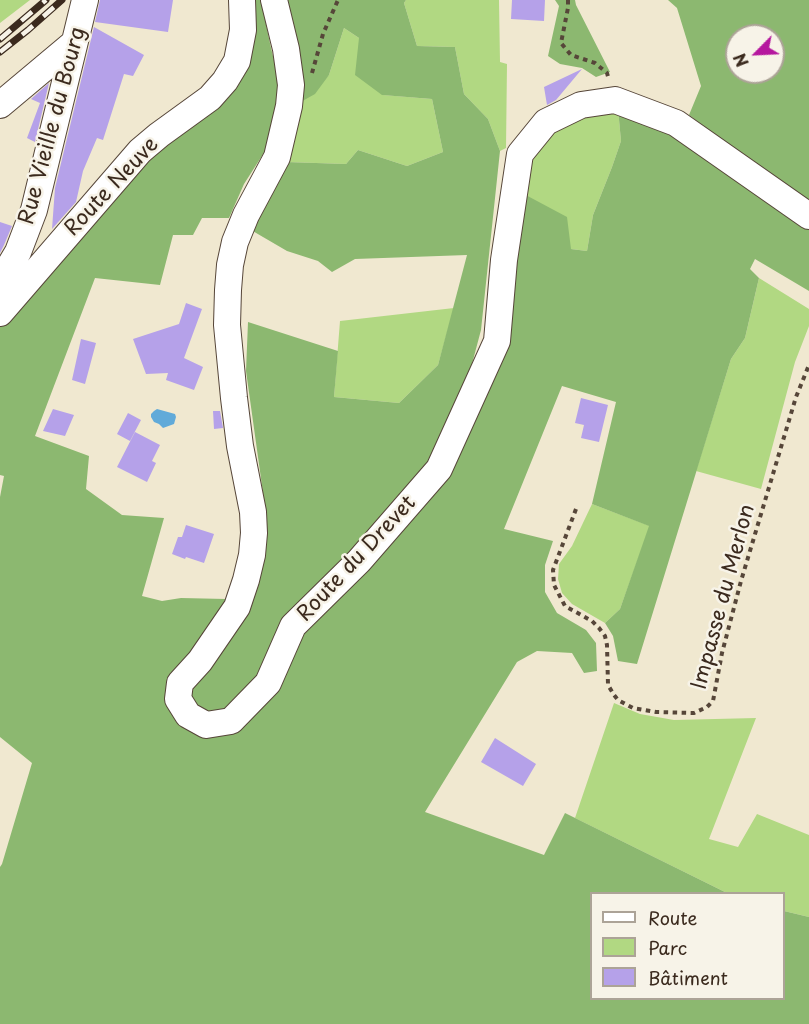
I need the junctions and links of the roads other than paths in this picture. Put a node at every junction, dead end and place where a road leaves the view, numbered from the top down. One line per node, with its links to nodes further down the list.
1 (86, 0): 4 (street, Rue Vieille du Bourg)
2 (242, 0): 8 (street, Route Neuve)
3 (274, 0): 6 (street, Route du Drevet)
4 (74, 43): 5 (street); 7 (street, Rue Vieille du Bourg)
5 (0, 105)
6 (809, 216)
7 (0, 282)
8 (0, 313)

